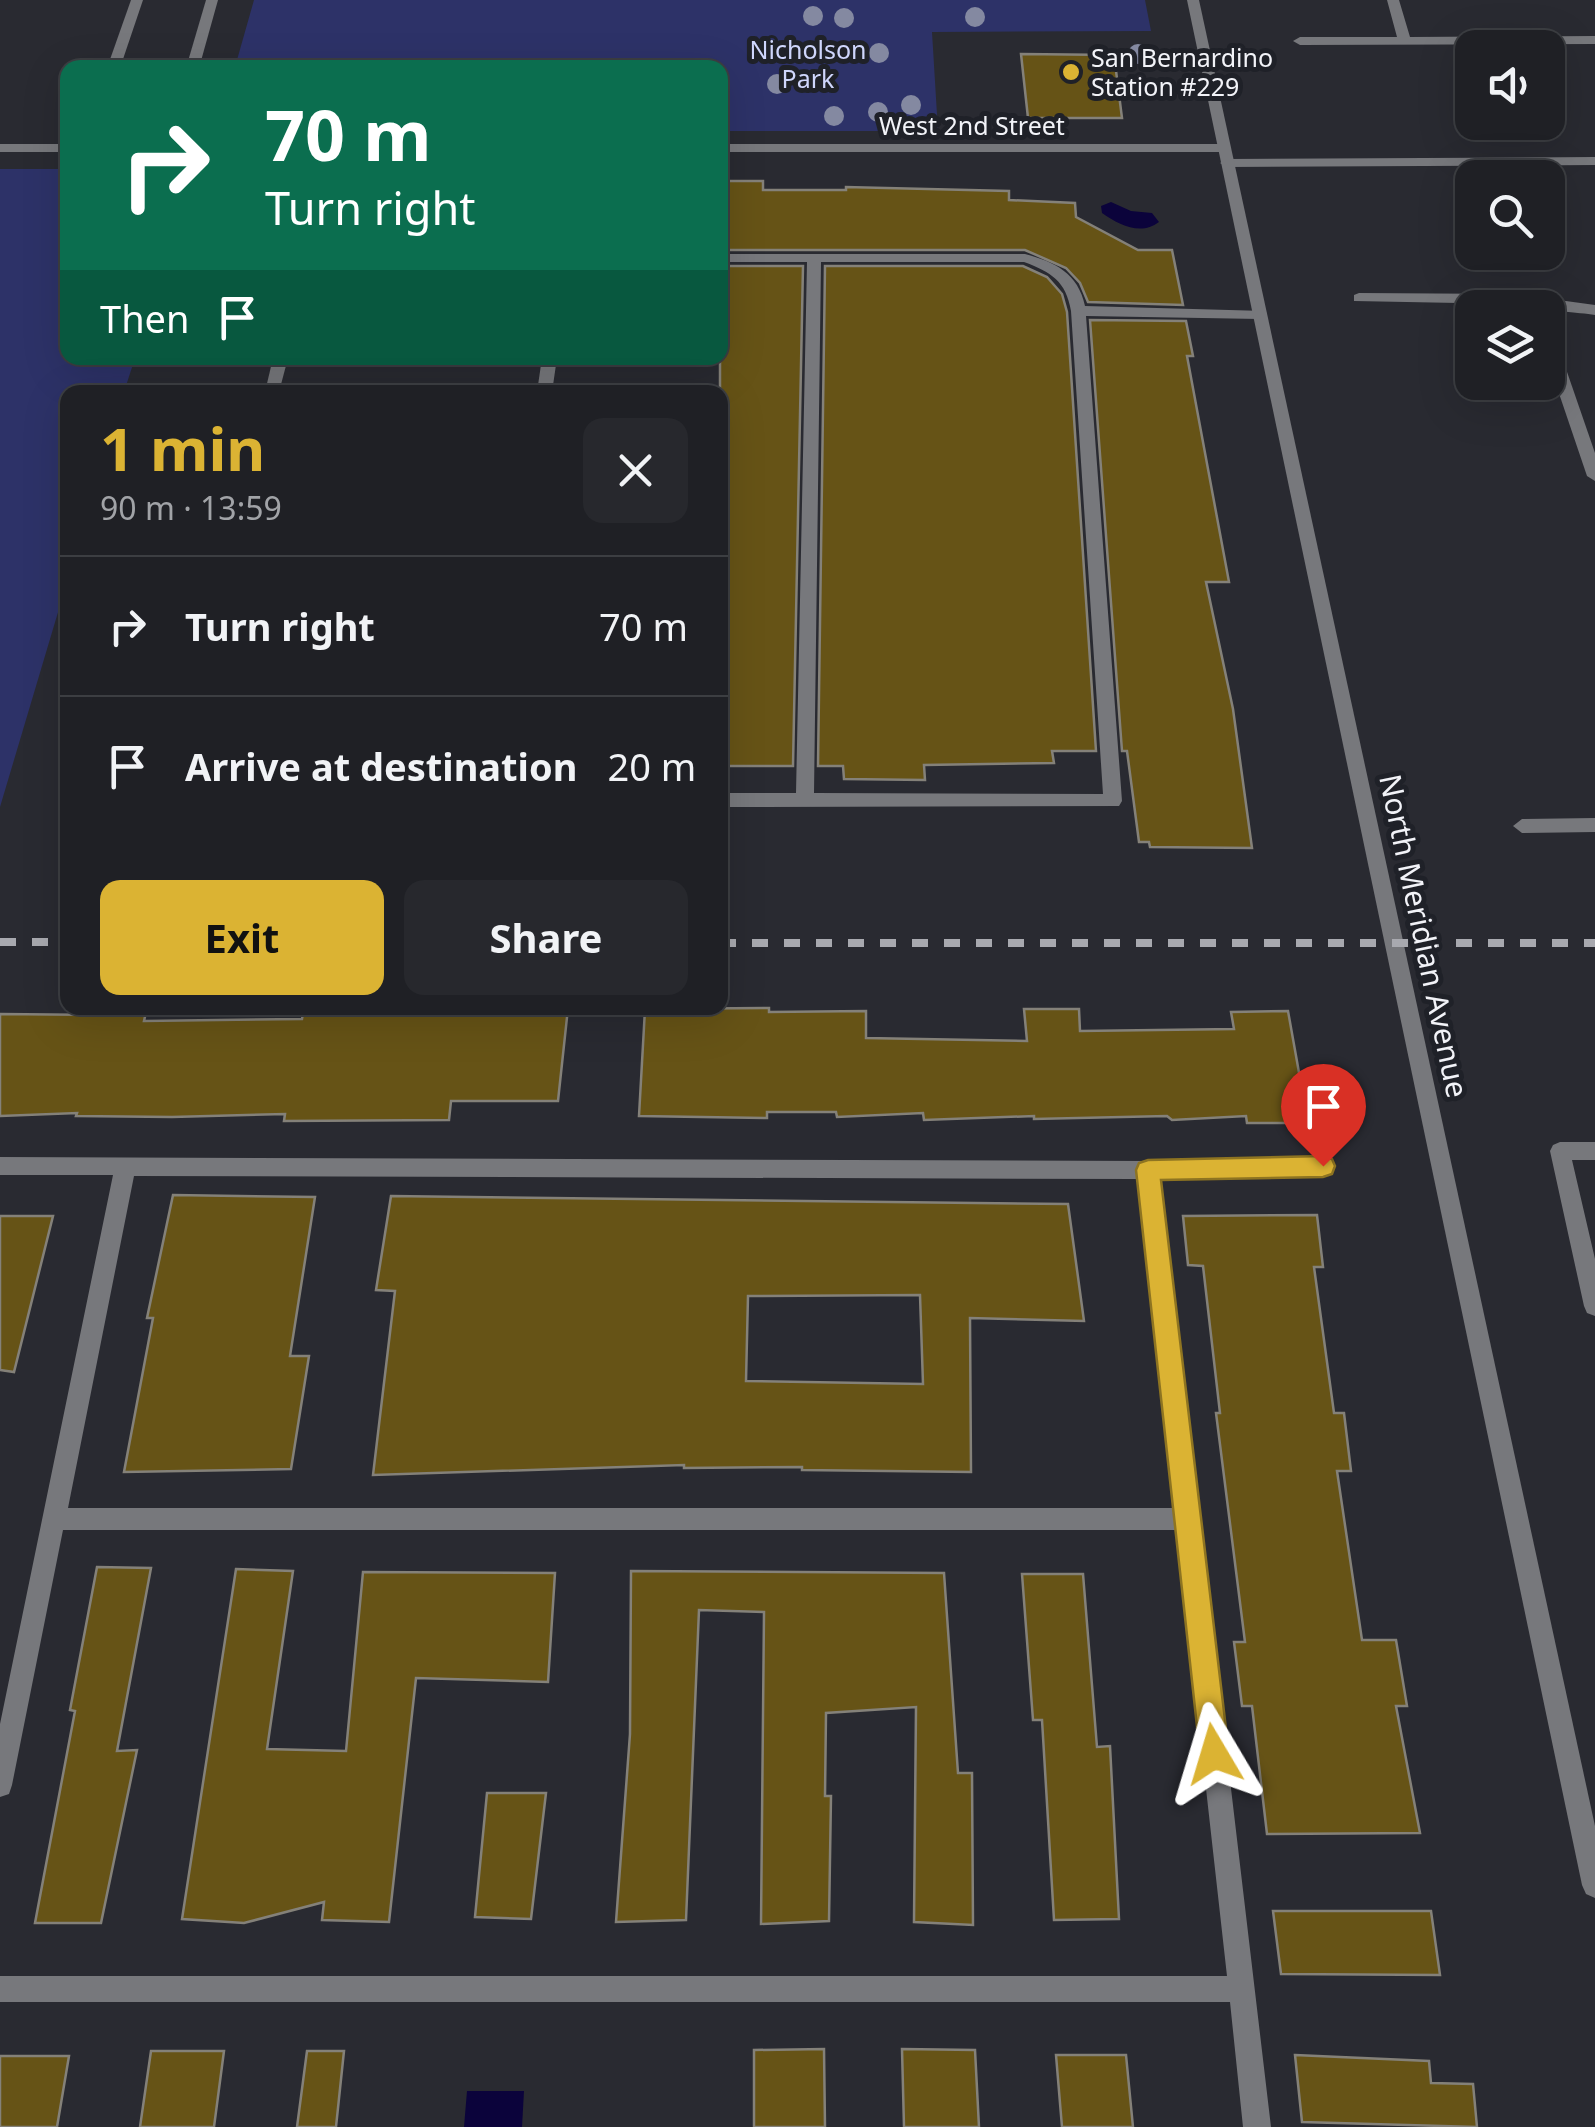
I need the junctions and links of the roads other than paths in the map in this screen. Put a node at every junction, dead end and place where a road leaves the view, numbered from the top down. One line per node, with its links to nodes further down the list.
1 (136, 0): 8 (street)
2 (212, 0): 9 (street)
3 (1194, 0): 13 (street, North Meridian Avenue)
4 (1393, 0): 6 (street)
5 (1595, 40): 6 (street)
6 (1405, 41): 7 (street)
7 (1300, 42)
8 (116, 60)
9 (194, 60)
10 (0, 148): 11 (street)
11 (60, 148)
12 (728, 148): 13 (street, West 2nd Street)
13 (1226, 156): 14 (street, West 2nd Street); 22 (street, North Meridian Avenue)
14 (1595, 161)
15 (728, 258): 16 (street)
16 (814, 258): 21 (street); 28 (street)
17 (1359, 298): 18 (street)
18 (1455, 302)
19 (1565, 308): 20 (street)
20 (1595, 310)
21 (1078, 312): 22 (street); 28 (street)
22 (1260, 314): 40 (street, North Meridian Avenue)
23 (1565, 390): 25 (street)
24 (1595, 408): 25 (street)
25 (1574, 417): 26 (street)
26 (1595, 476)
27 (728, 800): 28 (street)
28 (805, 800)
29 (1595, 825): 30 (street)
30 (1522, 826)
31 (1595, 1151): 36 (street)
32 (0, 1166): 33 (street)
33 (125, 1166): 35 (street); 37 (street)
34 (1323, 1166): 35 (street)
35 (1148, 1170): 38 (street)
36 (1595, 1306)
37 (54, 1518): 38 (street); 39 (street)
38 (1188, 1518): 42 (street)
39 (0, 1784)
40 (1595, 1885)
41 (0, 1989): 42 (street)
42 (1242, 1989): 43 (street)
43 (1257, 2127)

